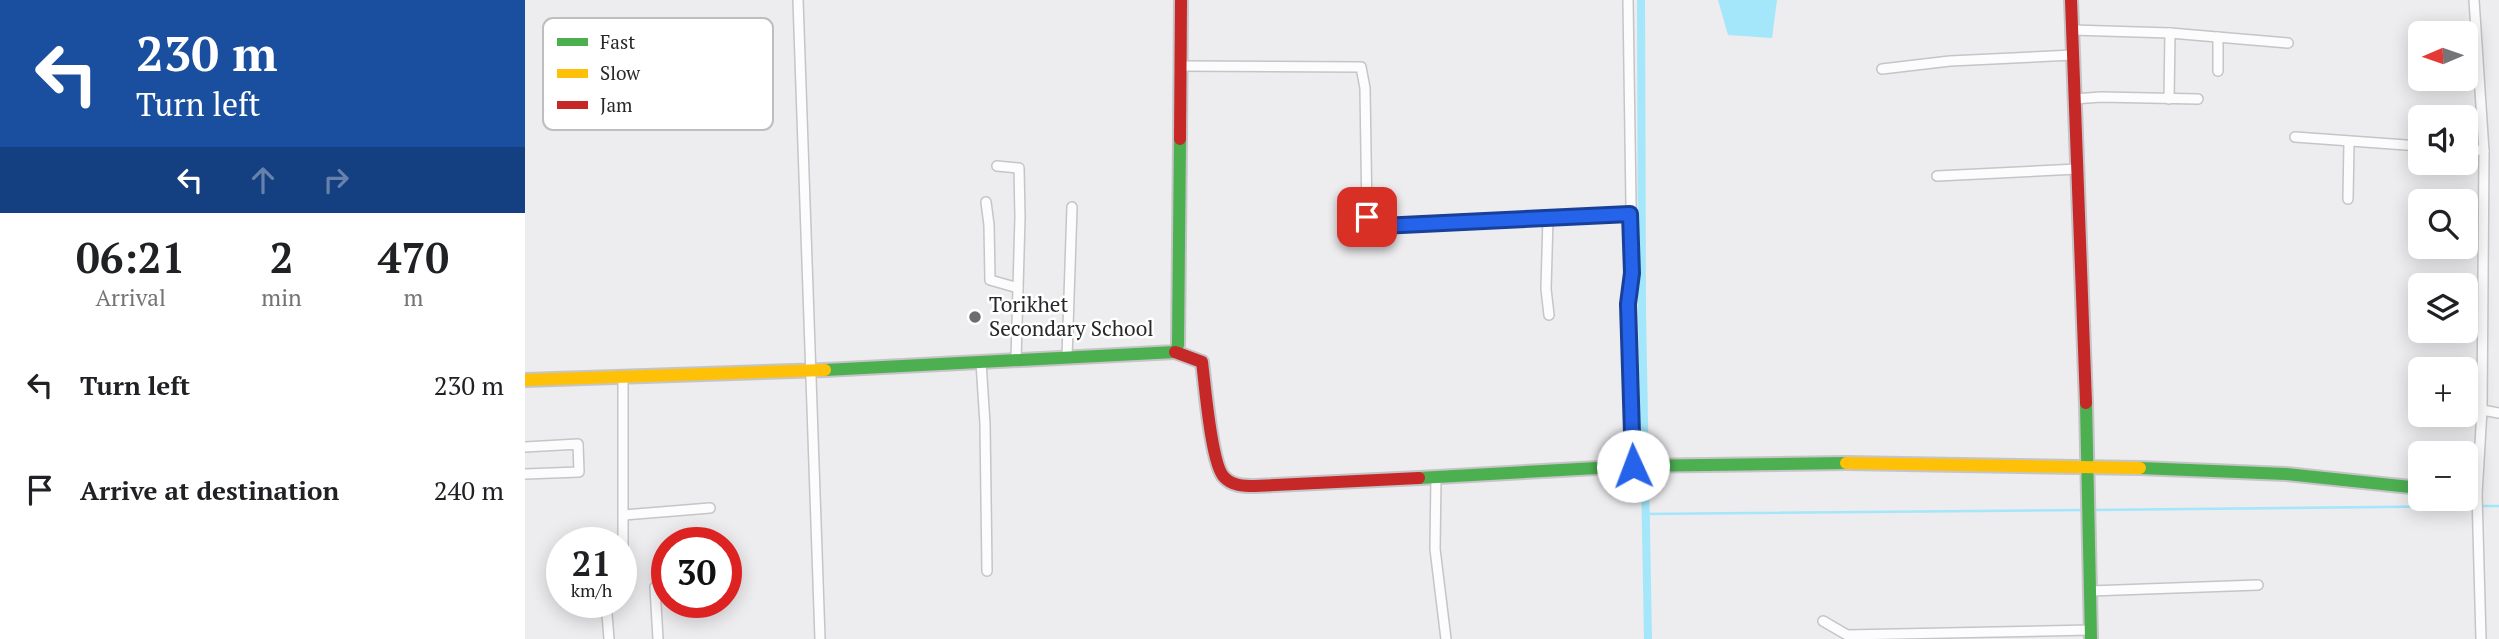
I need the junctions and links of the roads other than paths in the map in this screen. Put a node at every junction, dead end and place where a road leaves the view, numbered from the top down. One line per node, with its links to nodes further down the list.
1 (798, 0): 36 (street)
2 (1181, 0): 11 (street)
3 (1628, 0): 28 (street)
4 (2071, 0): 6 (street)
5 (2474, 0): 21 (street)
6 (2072, 30): 7 (street); 10 (street)
7 (2169, 33): 8 (street); 15 (street)
8 (2218, 37): 9 (street); 13 (street)
9 (2288, 43)
10 (2073, 55): 12 (street); 14 (street)
11 (1180, 66): 29 (street); 32 (street)
12 (1882, 69)
13 (2218, 71)
14 (2074, 99): 15 (street); 23 (street)
15 (2169, 99): 16 (street)
16 (2198, 99)
17 (2295, 137): 18 (street)
18 (2349, 142): 19 (street); 25 (street)
19 (2408, 145)
20 (2478, 150): 21 (street)
21 (2484, 151): 39 (street)
22 (997, 166): 30 (street)
23 (2077, 169): 24 (street); 43 (street)
24 (1937, 176)
25 (2348, 199)
26 (986, 202): 30 (street)
27 (1072, 207): 33 (street)
28 (1630, 214): 29 (street); 42 (street)
29 (1548, 218): 31 (street)
30 (1018, 288): 34 (street)
31 (1549, 316)
32 (1175, 352): 33 (street); 45 (street)
33 (1067, 357): 34 (street)
34 (1016, 360): 35 (street)
35 (981, 362): 36 (street); 52 (street)
36 (811, 371): 37 (street); 61 (street)
37 (623, 377): 38 (street); 50 (street)
38 (525, 380)
39 (2482, 410): 40 (street); 46 (street)
40 (2499, 413)
41 (525, 447): 44 (street)
42 (1641, 466): 43 (street); 45 (street)
43 (2086, 466): 47 (street); 54 (street)
44 (525, 474)
45 (1436, 476): 62 (street)
46 (2478, 477)
47 (2408, 487)
48 (710, 508): 50 (street)
49 (2477, 511): 63 (street)
50 (624, 515): 51 (street)
51 (623, 527)
52 (987, 571)
53 (2258, 585): 54 (street)
54 (2090, 591): 58 (street)
55 (608, 618): 59 (street)
56 (657, 618): 60 (street)
57 (1823, 621): 58 (street)
58 (2091, 635)
59 (609, 639)
60 (658, 639)
61 (820, 639)
62 (1446, 639)
63 (2481, 639)

